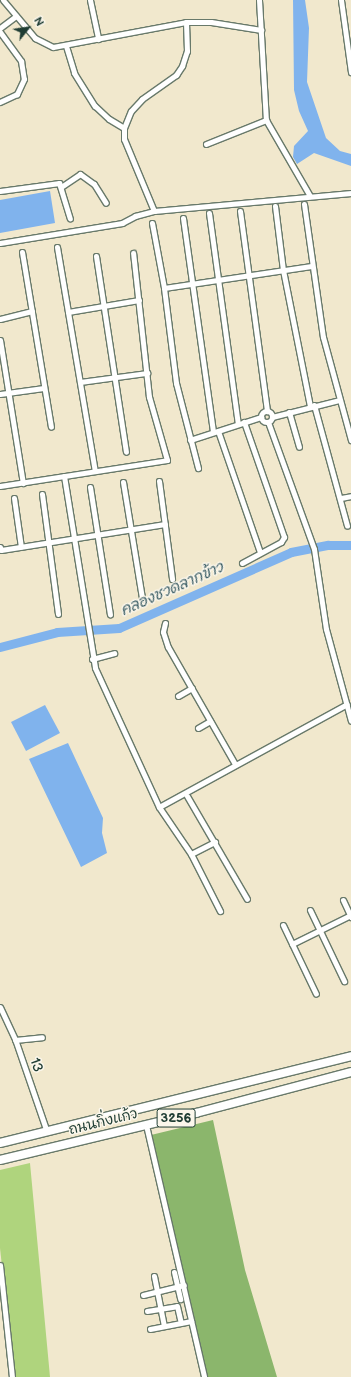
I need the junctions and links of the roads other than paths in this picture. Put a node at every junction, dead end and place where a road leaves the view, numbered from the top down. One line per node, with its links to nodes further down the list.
1 (3, 0): 5 (street)
2 (90, 0): 9 (street)
3 (259, 0): 8 (street)
4 (341, 0): 11 (street)
5 (14, 17): 7 (street); 10 (street)
6 (186, 22): 8 (street); 9 (street); 15 (street)
7 (1, 29): 13 (street)
8 (261, 30): 14 (street)
9 (98, 38): 10 (street)
10 (66, 46): 15 (street)
11 (349, 47): 12 (street)
12 (351, 72)
13 (0, 102)
14 (266, 120): 16 (street); 20 (street)
15 (124, 128): 24 (street)
16 (206, 144)
17 (61, 187): 18 (street); 21 (street); 27 (street)
18 (0, 191)
19 (351, 193): 20 (street)
20 (310, 196): 24 (street)
21 (106, 203)
22 (304, 204): 35 (street)
23 (275, 206): 36 (street)
24 (154, 211): 30 (street)
25 (240, 211): 37 (street)
26 (209, 213): 38 (street)
27 (70, 218)
28 (183, 218): 39 (street)
29 (152, 223): 40 (street)
30 (0, 243)
31 (57, 247): 44 (street)
32 (22, 252): 43 (street)
33 (133, 253): 41 (street)
34 (96, 256): 42 (street)
35 (311, 266): 36 (street); 53 (street)
36 (283, 270): 37 (street); 54 (street)
37 (248, 276): 38 (street); 55 (street)
38 (219, 281): 39 (street); 61 (street)
39 (192, 284): 40 (street); 63 (street)
40 (164, 288): 64 (street)
41 (139, 300): 42 (street); 47 (street)
42 (103, 306): 44 (street); 48 (street)
43 (32, 311): 45 (street); 50 (street)
44 (68, 312): 49 (street)
45 (0, 319)
46 (0, 340): 51 (street)
47 (147, 373): 48 (street); 69 (street)
48 (114, 377): 49 (street); 67 (street)
49 (80, 382): 69 (street)
50 (44, 388): 51 (street); 62 (street)
51 (8, 393): 52 (street); 72 (street)
52 (0, 394)
53 (339, 400): 54 (street); 65 (street)
54 (312, 406): 56 (street); 79 (street)
55 (267, 411): 57 (street); 58 (street)
56 (289, 412): 57 (street); 66 (street)
57 (272, 416): 60 (street)
58 (261, 417): 59 (street); 60 (street)
59 (244, 422): 61 (street); 88 (street)
60 (268, 422): 99 (street)
61 (238, 424): 63 (street)
62 (51, 427)
63 (216, 432): 64 (street); 88 (street)
64 (190, 440): 68 (street)
65 (351, 440)
66 (299, 447)
67 (126, 452)
68 (198, 468)
69 (95, 471): 70 (street)
70 (64, 476): 72 (street); 84 (street)
71 (159, 481): 80 (street)
72 (23, 482): 74 (street)
73 (123, 482): 82 (street)
74 (0, 486)
75 (90, 487): 83 (street)
76 (42, 494): 85 (street)
77 (351, 496): 79 (street)
78 (14, 498): 87 (street)
79 (341, 498): 81 (street)
80 (165, 524): 82 (street); 90 (street)
81 (347, 526)
82 (131, 530): 83 (street); 91 (street)
83 (98, 535): 84 (street); 93 (street)
84 (74, 538): 85 (street); 96 (street)
85 (50, 542): 87 (street); 92 (street)
86 (0, 547): 87 (street)
87 (21, 547)
88 (260, 552): 89 (street)
89 (242, 563)
90 (172, 579)
91 (142, 598)
92 (58, 614)
93 (110, 614)
94 (166, 623): 97 (street)
95 (114, 653): 96 (street)
96 (92, 659): 105 (street)
97 (192, 688): 98 (street); 100 (street)
98 (178, 696)
99 (346, 704): 101 (street); 103 (street)
100 (210, 721): 102 (street); 103 (street)
101 (351, 721)
102 (198, 728)
103 (235, 764): 105 (street)
104 (187, 796): 106 (street)
105 (159, 807): 107 (street)
106 (215, 842): 107 (street); 108 (street)
107 (191, 854): 111 (street)
108 (247, 899)
109 (343, 900): 112 (street)
110 (310, 910): 114 (street)
111 (220, 911)
112 (351, 916): 114 (street)
113 (283, 925): 115 (street)
114 (320, 930): 115 (street); 116 (street)
115 (292, 944): 117 (street)
116 (344, 981)
117 (316, 994)
118 (0, 1007): 120 (street, 13)
119 (42, 1037): 120 (street)
120 (15, 1040): 124 (street, 13)
121 (351, 1056): 124 (main road, ถนนกิ่งแก้ว / 3256)
122 (351, 1072): 123 (main road, ถนนกิ่งแก้ว / 3256)
123 (146, 1125): 126 (main road, ถนนกิ่งแก้ว / 3256); 130 (street)
124 (47, 1132): 125 (main road, ถนนกิ่งแก้ว / 3256)
125 (0, 1143)
126 (0, 1160)
127 (0, 1265): 141 (street)
128 (174, 1272): 131 (street)
129 (154, 1276): 132 (street)
130 (184, 1285): 131 (street); 137 (street)
131 (177, 1287): 132 (street); 134 (street)
132 (158, 1291): 133 (street); 135 (street)
133 (143, 1295)
134 (180, 1299)
135 (162, 1308): 136 (street); 138 (street); 139 (street)
136 (147, 1311)
137 (192, 1321): 138 (street); 142 (street)
138 (181, 1323): 139 (street)
139 (164, 1326): 140 (street)
140 (150, 1328)
141 (12, 1377)
142 (204, 1377)

